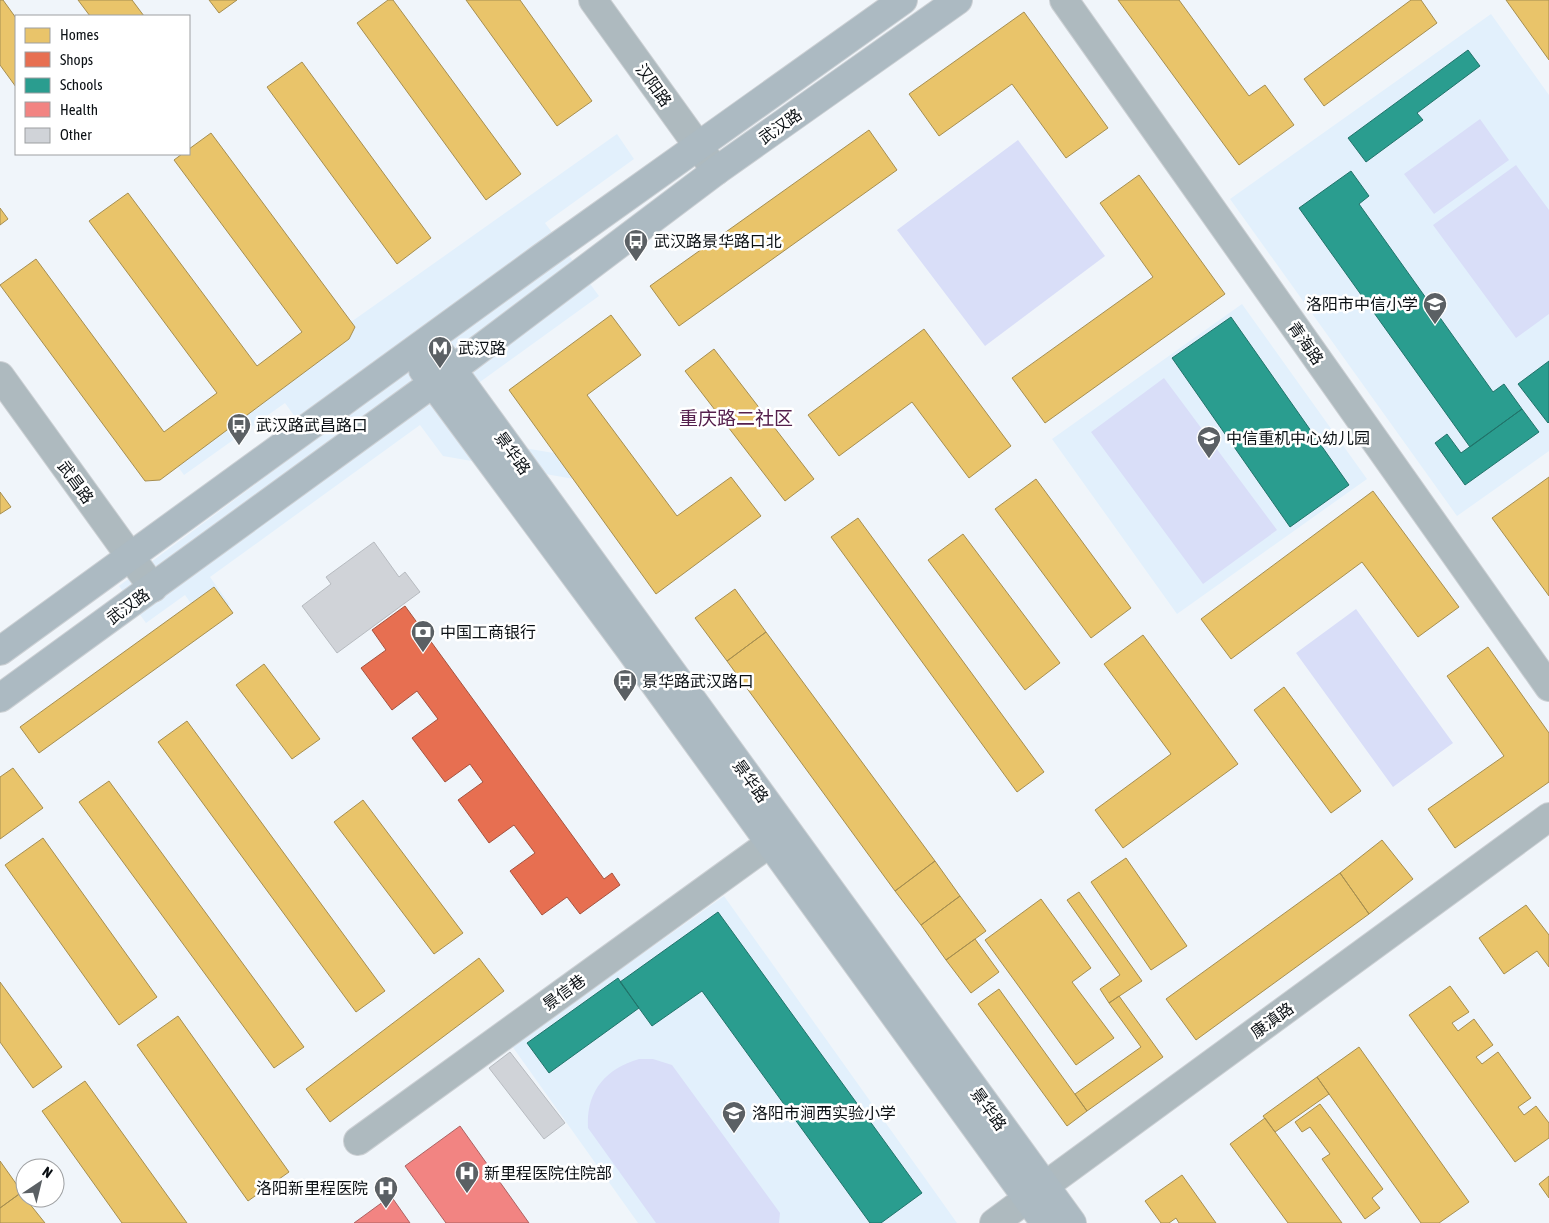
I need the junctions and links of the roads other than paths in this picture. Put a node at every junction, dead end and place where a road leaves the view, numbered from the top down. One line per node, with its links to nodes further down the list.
1 (593, 0): 5 (street, 汉阳路)
2 (903, 0): 5 (main road, 武汉路)
3 (958, 0): 6 (main road, 武汉路)
4 (1064, 0): 13 (street, 青海路)
5 (698, 146): 6 (street, 汉阳路); 7 (main road, 武汉路)
6 (716, 171): 9 (main road, 武汉路)
7 (420, 346): 9 (main road, 景华路); 10 (main road, 武汉路)
8 (0, 376): 10 (street, 武昌路)
9 (442, 376): 11 (main road, 武汉路); 17 (main road, 景华路); 19 (main road, 景华路)
10 (131, 557): 11 (street, 武昌路); 12 (main road, 武汉路)
11 (152, 588): 14 (main road, 武汉路)
12 (0, 651)
13 (1549, 686)
14 (0, 698)
15 (1549, 817): 19 (street, 康滇路)
16 (1549, 834): 19 (street, 康滇路)
17 (770, 843): 18 (street, 景信巷); 19 (main road, 景华路)
18 (358, 1141)
19 (1037, 1206): 20 (street, 康滇路); 21 (main road, 景华路)
20 (994, 1223)
21 (1072, 1223)

